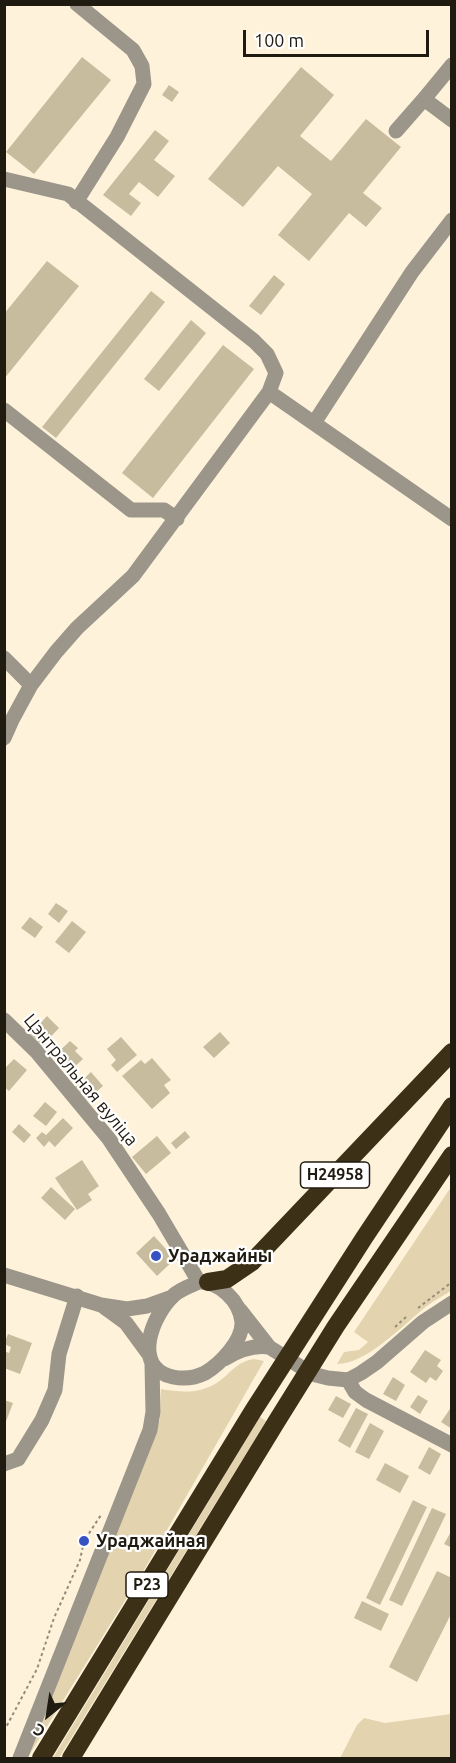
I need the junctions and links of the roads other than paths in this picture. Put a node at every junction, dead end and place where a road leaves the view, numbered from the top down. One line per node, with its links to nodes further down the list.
1 (77, 4): 7 (street)
2 (452, 65): 3 (street)
3 (424, 99): 4 (street); 5 (street)
4 (452, 120)
5 (396, 131)
6 (4, 179): 7 (street)
7 (76, 202): 9 (street)
8 (452, 220): 11 (street)
9 (269, 392): 11 (street); 12 (street)
10 (4, 410): 12 (street)
11 (314, 423): 13 (street)
12 (177, 519): 15 (street)
13 (452, 519)
14 (4, 658): 15 (street)
15 (31, 686): 16 (street)
16 (4, 738)
17 (4, 1020): 22 (street, Цэнтральная вуліца)
18 (452, 1052): 22 (highway, Н24958)
19 (452, 1106): 35 (highway, Р23)
20 (452, 1155): 36 (highway, Р23)
21 (4, 1275): 23 (street, Н24958)
22 (203, 1282): 24 (street, Н24958); 27 (street)
23 (77, 1296): 26 (street, Н24958); 33 (street)
24 (173, 1296): 26 (street, Н24958); 29 (street, Н24958)
25 (452, 1302): 31 (street)
26 (101, 1305): 29 (street, Н24958)
27 (237, 1307): 28 (street); 30 (street, Н24958)
28 (269, 1347): 30 (street, Н24958); 31 (street)
29 (150, 1359): 30 (street, Н24958); 34 (street, Н24958)
30 (216, 1364)
31 (348, 1380): 32 (street)
32 (452, 1445)
33 (4, 1464)
34 (20, 1758)
35 (41, 1758)
36 (71, 1758)

